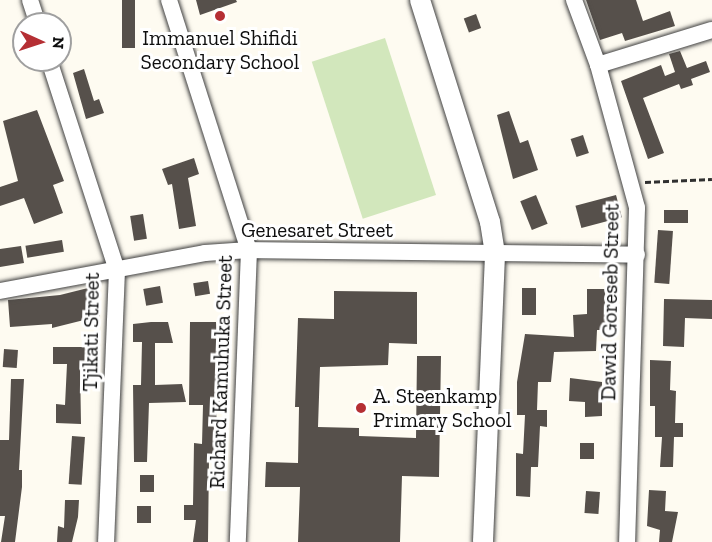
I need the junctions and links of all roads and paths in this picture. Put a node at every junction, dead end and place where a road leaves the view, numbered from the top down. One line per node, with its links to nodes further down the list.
1 (169, 0): 9 (street, Richard Kamuhuka Street)
2 (420, 0): 10 (street)
3 (574, 0): 5 (street, Dawid Goreseb Street)
4 (712, 30): 5 (street)
5 (597, 65): 8 (street, Dawid Goreseb Street)
6 (53, 72): 12 (street, Tjikati Street)
7 (712, 179): 8 (path)
8 (632, 186): 11 (street, Dawid Goreseb Street)
9 (249, 250): 10 (street, Genesaret Street); 12 (street, Genesaret Street); 15 (street, Richard Kamuhuka Street)
10 (495, 255): 11 (street, Genesaret Street); 16 (street)
11 (637, 255): 17 (street, Dawid Goreseb Street)
12 (117, 270): 13 (street, Genesaret Street); 14 (street, Tjikati Street)
13 (0, 291)
14 (106, 542)
15 (238, 542)
16 (483, 542)
17 (627, 542)

